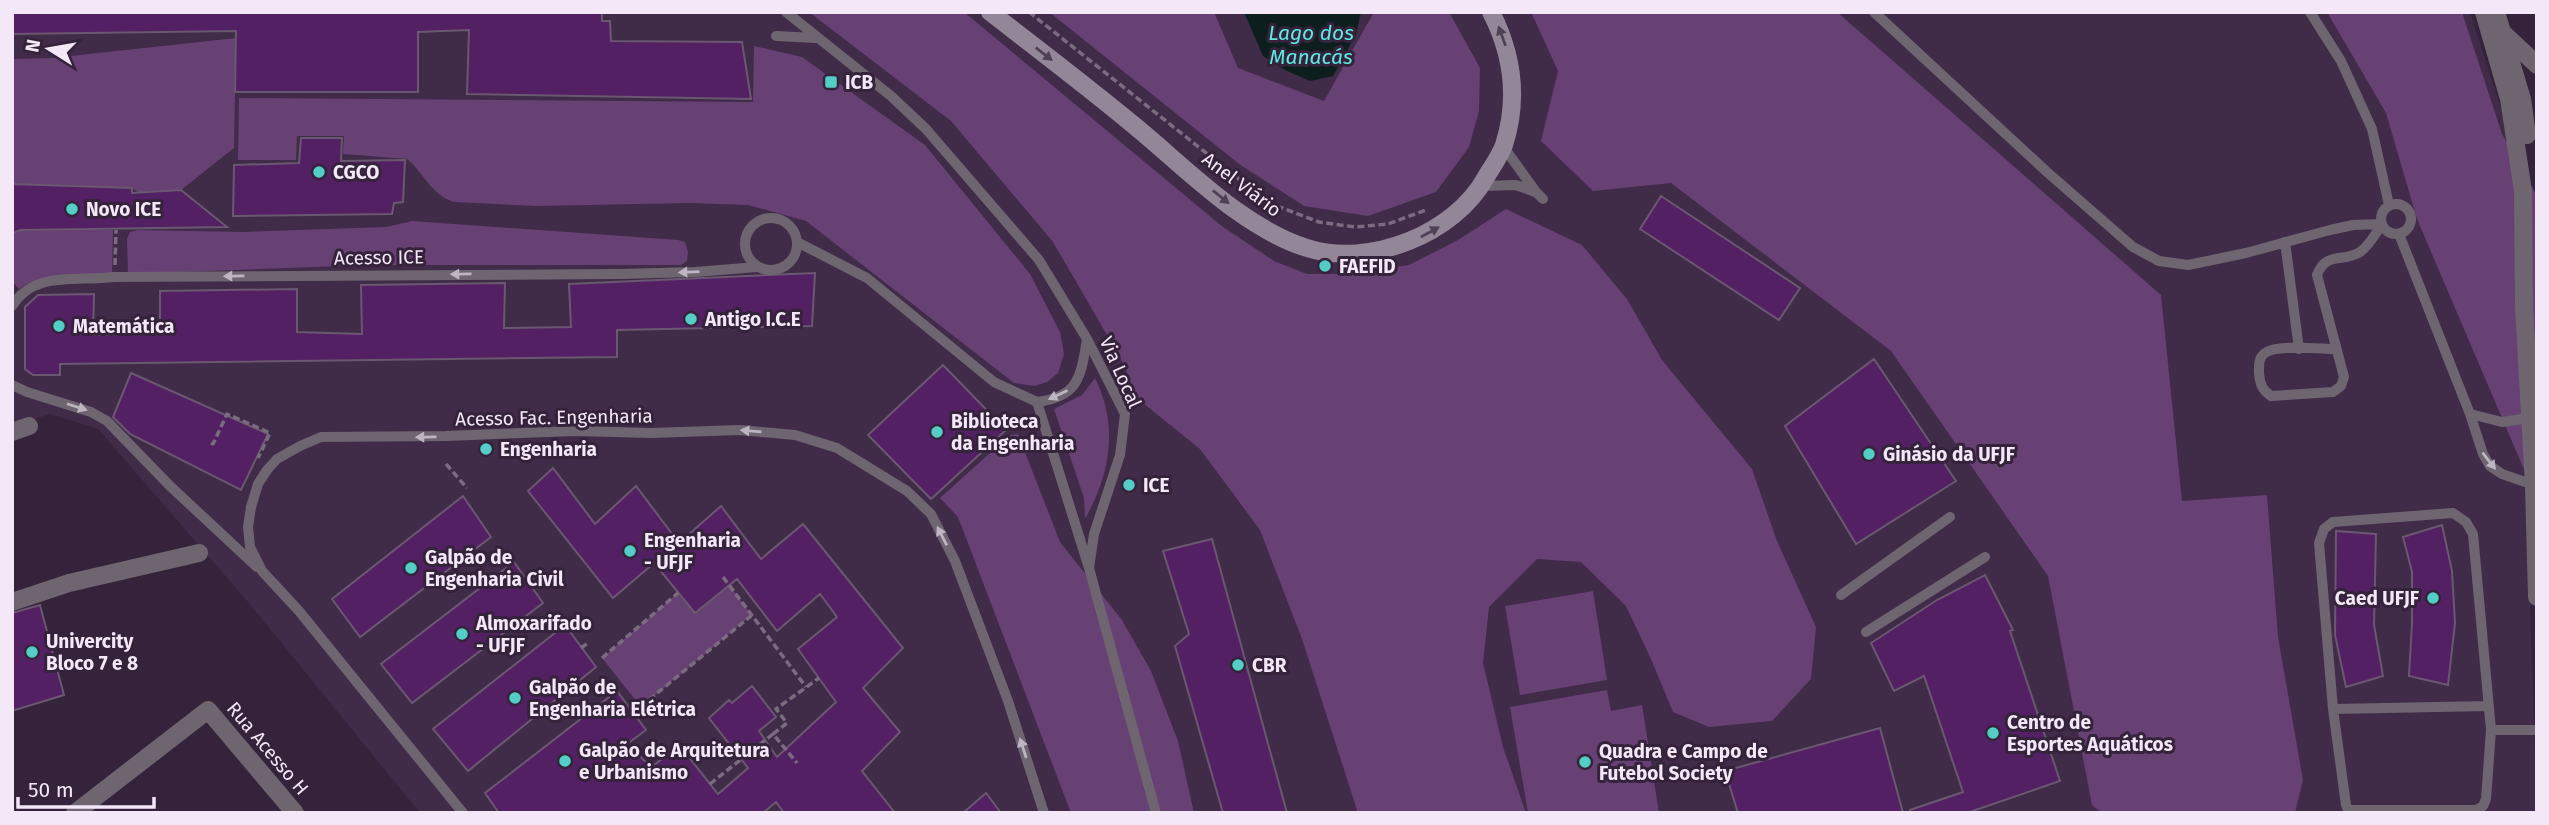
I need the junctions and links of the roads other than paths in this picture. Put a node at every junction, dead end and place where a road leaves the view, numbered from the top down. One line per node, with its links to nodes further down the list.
1 (786, 12): 10 (lane, Via Local)
2 (990, 12): 15 (main road, Anel Viário, one-way to 15)
3 (1491, 12): 14 (main road, Anel Viário, one-way to 3)
4 (1874, 12): 20 (lane)
5 (2310, 12): 16 (lane)
6 (2484, 12): 12 (street)
7 (2496, 12): 8 (street)
8 (2503, 33): 11 (street); 12 (street)
9 (776, 36): 10 (lane)
10 (817, 38): 23 (lane, Via Local)
11 (2537, 65)
12 (2522, 99): 13 (street)
13 (2526, 129): 29 (street)
14 (1503, 146): 15 (main road, Anel Viário); 15 (lane)
15 (1482, 186)
16 (2389, 205): 17 (lane); 18 (lane)
17 (2382, 224): 18 (lane); 20 (lane); 25 (lane)
18 (2399, 234): 28 (lane)
19 (797, 242): 21 (lane); 21 (lane); 27 (lane)
20 (2285, 242): 24 (lane)
21 (757, 267): 22 (lane, Acesso ICE, one-way to 22)
22 (12, 306)
23 (1087, 339): 27 (lane, one-way to 27); 34 (lane, Via Local)
24 (2300, 349): 25 (lane); 25 (lane)
25 (2336, 349)
26 (12, 385): 35 (lane, one-way to 35)
27 (1037, 402): 34 (lane)
28 (2470, 414): 29 (lane); 30 (lane, one-way to 30)
29 (2529, 418): 30 (street)
30 (2534, 485): 37 (street)
31 (1950, 517): 36 (lane)
32 (199, 552): 38 (street)
33 (1985, 557): 39 (lane)
34 (1089, 568): 48 (lane, Via Local)
35 (262, 571): 46 (lane); 47 (lane, Acesso Fac. Engenharia, one-way to 35)
36 (1841, 595)
37 (2537, 597)
38 (12, 602)
39 (1866, 632)
40 (2489, 706): 41 (lane); 41 (lane); 42 (lane)
41 (2333, 709): 42 (lane)
42 (2491, 730): 43 (lane)
43 (2537, 730)
44 (75, 813): 45 (street, Rua Acesso H)
45 (295, 813)
46 (463, 813)
47 (1044, 813)
48 (1156, 813)

